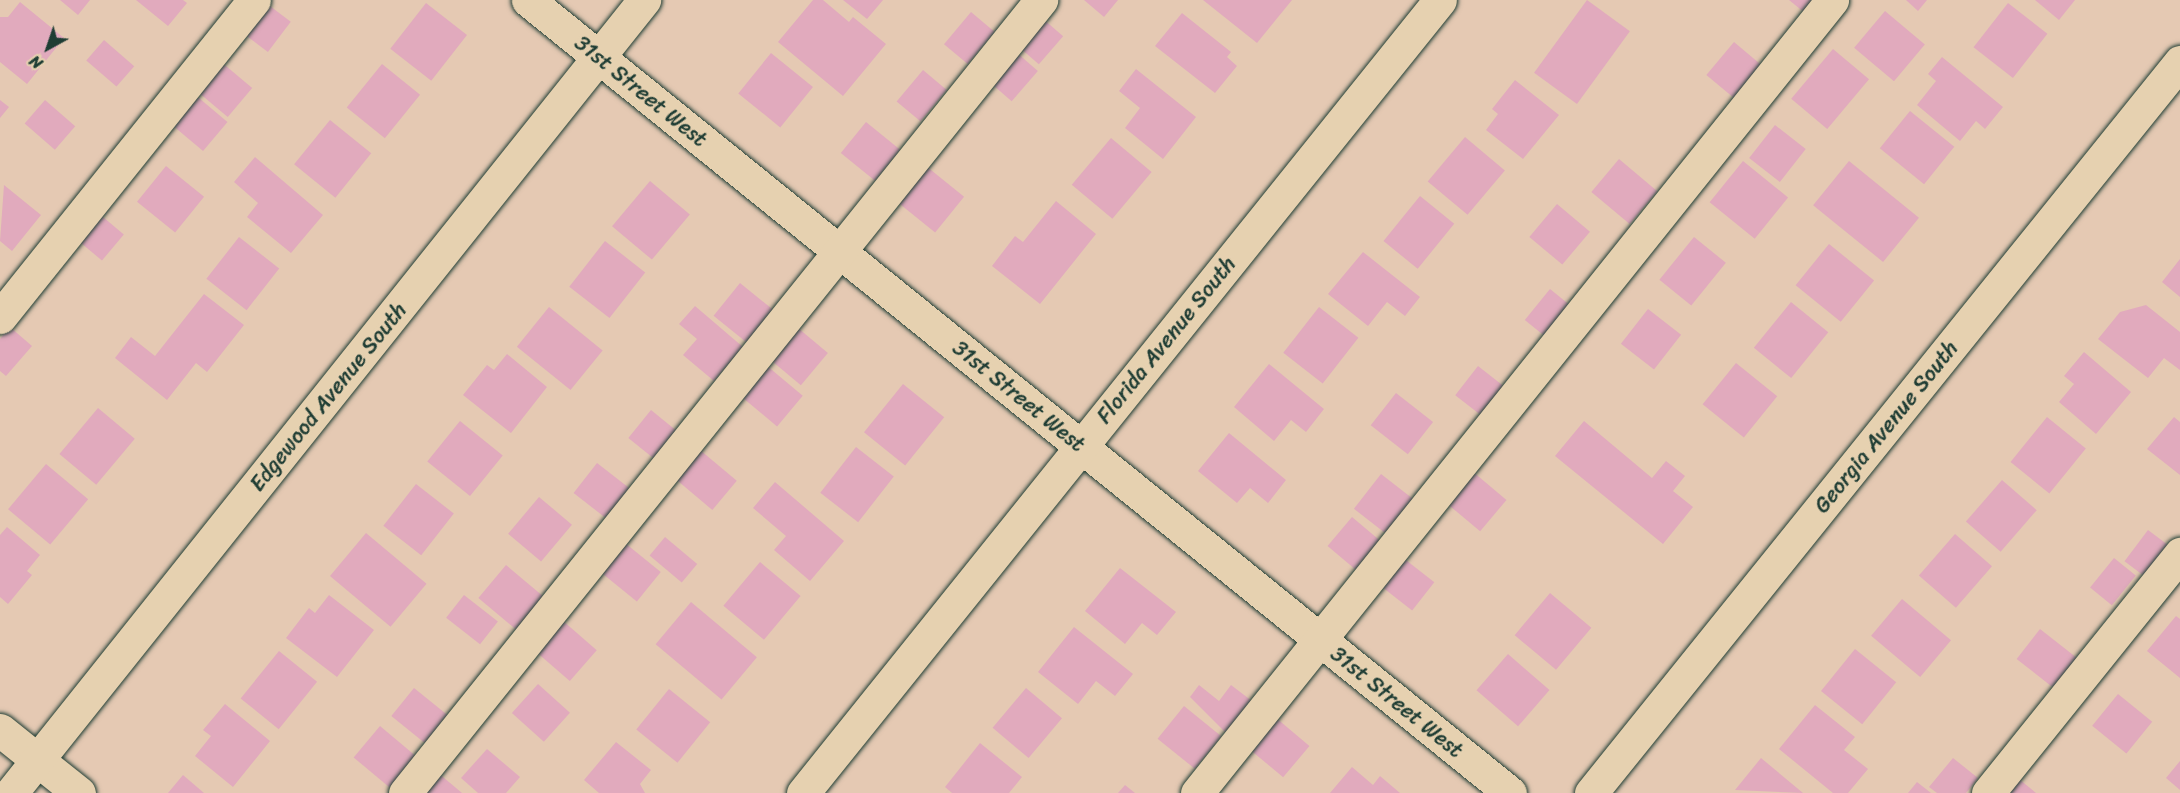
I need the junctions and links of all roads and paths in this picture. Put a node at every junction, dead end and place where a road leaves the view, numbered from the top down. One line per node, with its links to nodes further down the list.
1 (254, 0): 10 (street)
2 (528, 0): 7 (street, 31st Street West)
3 (644, 0): 7 (street, Edgewood Avenue South)
4 (1041, 0): 9 (street)
5 (1440, 0): 11 (street, Florida Avenue South)
6 (1832, 0): 13 (street)
7 (598, 58): 9 (street, 31st Street West); 15 (street, Edgewood Avenue South)
8 (2180, 62): 22 (street, Georgia Avenue South)
9 (841, 251): 11 (street, 31st Street West); 18 (street)
10 (0, 317)
11 (1081, 447): 13 (street, 31st Street West); 19 (street, Florida Avenue South)
12 (2180, 554): 23 (street)
13 (1320, 639): 20 (street); 21 (street, 31st Street West)
14 (0, 730): 15 (street)
15 (38, 760): 16 (street, Edgewood Avenue South); 17 (street)
16 (11, 793)
17 (79, 793)
18 (405, 793)
19 (803, 793)
20 (1197, 793)
21 (1510, 793)
22 (1591, 793)
23 (1988, 793)

